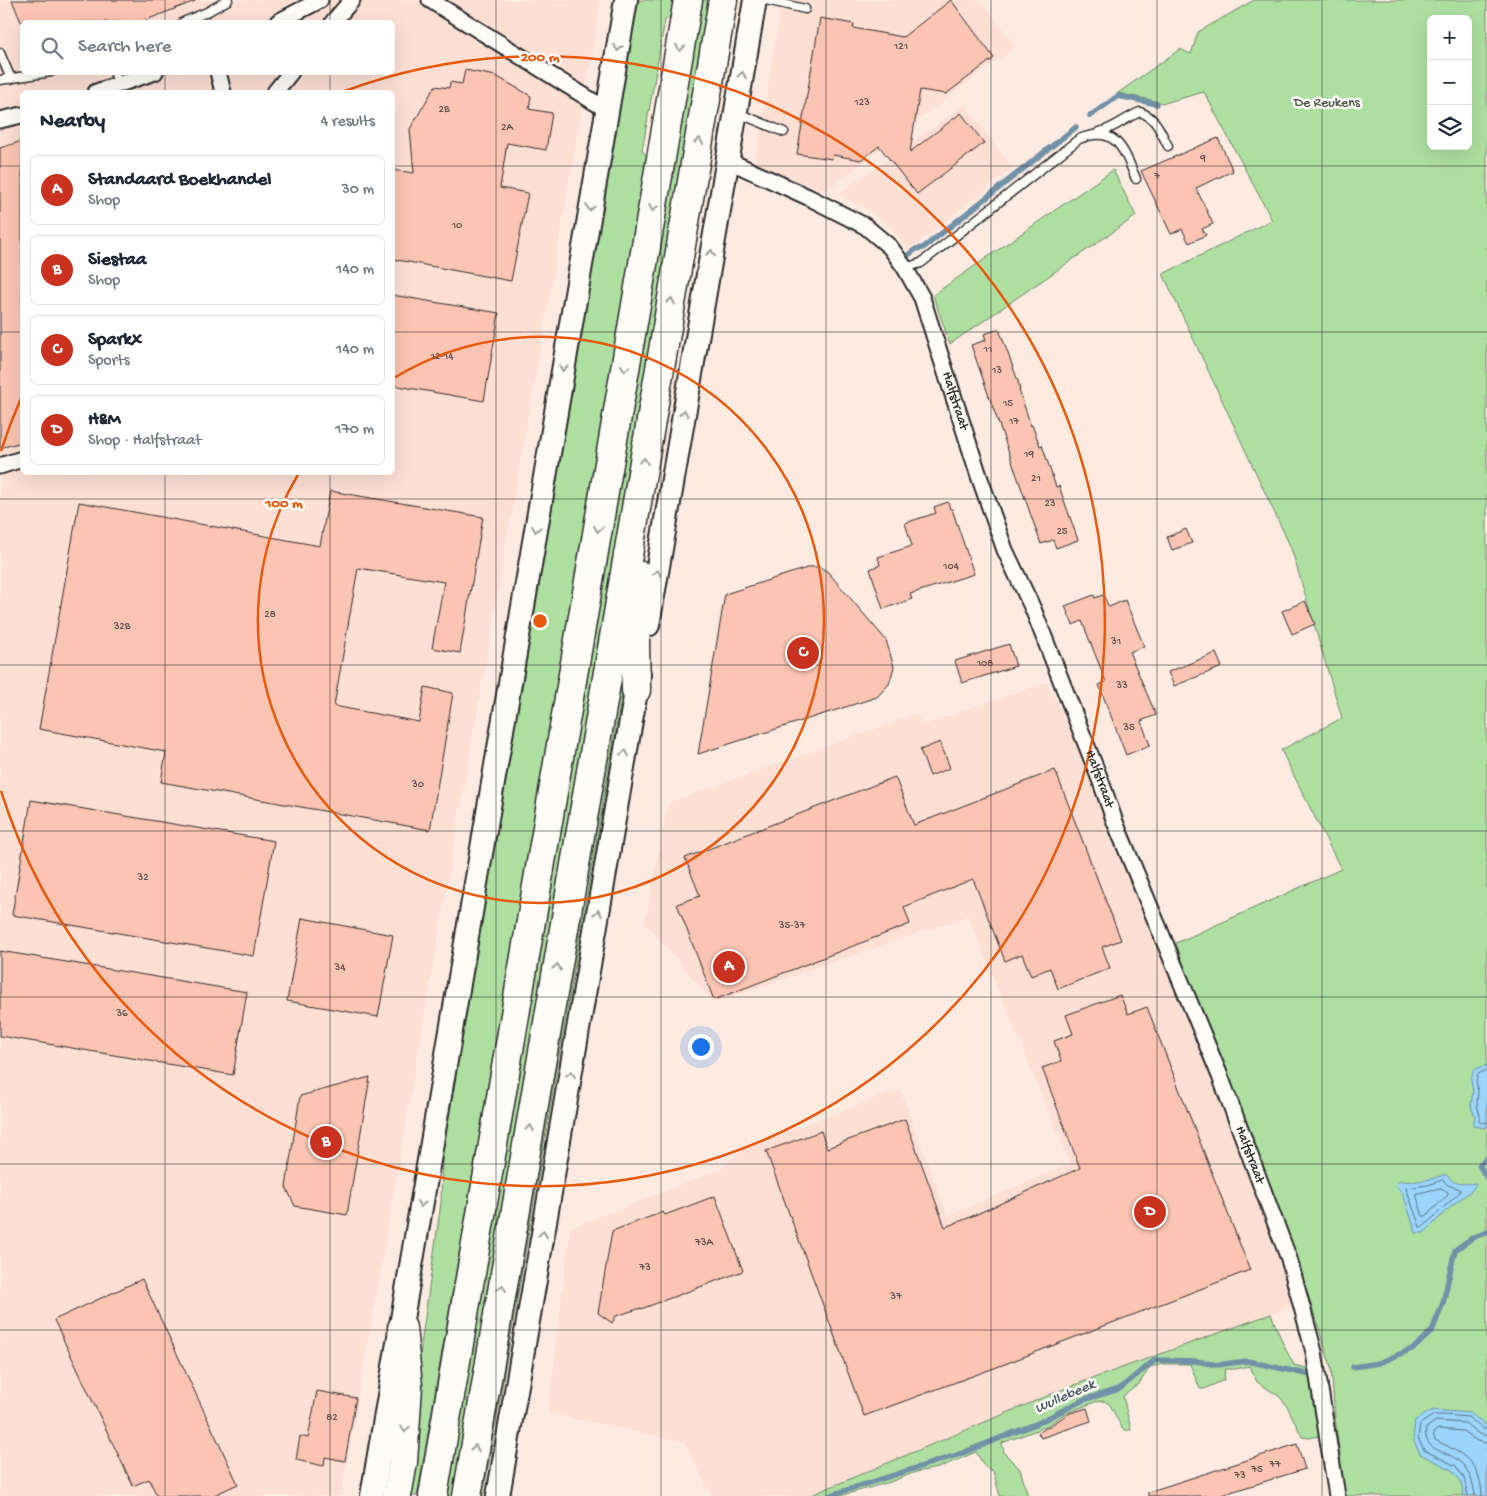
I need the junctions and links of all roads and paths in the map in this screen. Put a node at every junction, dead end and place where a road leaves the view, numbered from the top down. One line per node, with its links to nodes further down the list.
1 (228, 0): 11 (lane)
2 (320, 0): 12 (street)
3 (352, 0): 13 (street)
4 (430, 0): 25 (street)
5 (626, 0): 25 (main road, one-way to 25)
6 (688, 0): 42 (highway, one-way to 42)
7 (723, 0): 37 (highway, one-way to 7)
8 (755, 0): 26 (main road, one-way to 8)
9 (766, 0): 10 (lane)
10 (804, 9)
11 (188, 20)
12 (282, 20)
13 (335, 20)
14 (0, 53): 19 (lane)
15 (34, 75): 19 (lane)
16 (139, 75): 20 (street)
17 (219, 75): 23 (street)
18 (289, 75): 24 (street)
19 (11, 79): 21 (lane)
20 (117, 79): 22 (street)
21 (0, 80)
22 (99, 90)
23 (222, 90)
24 (277, 90)
25 (608, 110): 39 (main road, one-way to 39)
26 (736, 112): 29 (lane); 32 (main road)
27 (20, 115): 28 (street)
28 (0, 120)
29 (784, 132)
30 (1092, 133): 31 (lane); 33 (lane); 34 (lane)
31 (1168, 146)
32 (727, 160): 34 (street, Halfstraat); 38 (main road, one-way to 32)
33 (1136, 179)
34 (906, 268): 45 (street, Halfstraat)
35 (20, 461): 36 (street)
36 (0, 466)
37 (636, 510): 38 (highway); 43 (highway, one-way to 37)
38 (636, 690): 44 (main road, one-way to 38)
39 (402, 1328): 40 (main road); 41 (highway, one-way to 41)
40 (372, 1496)
41 (397, 1496)
42 (433, 1496)
43 (467, 1496)
44 (498, 1496)
45 (1337, 1496)

